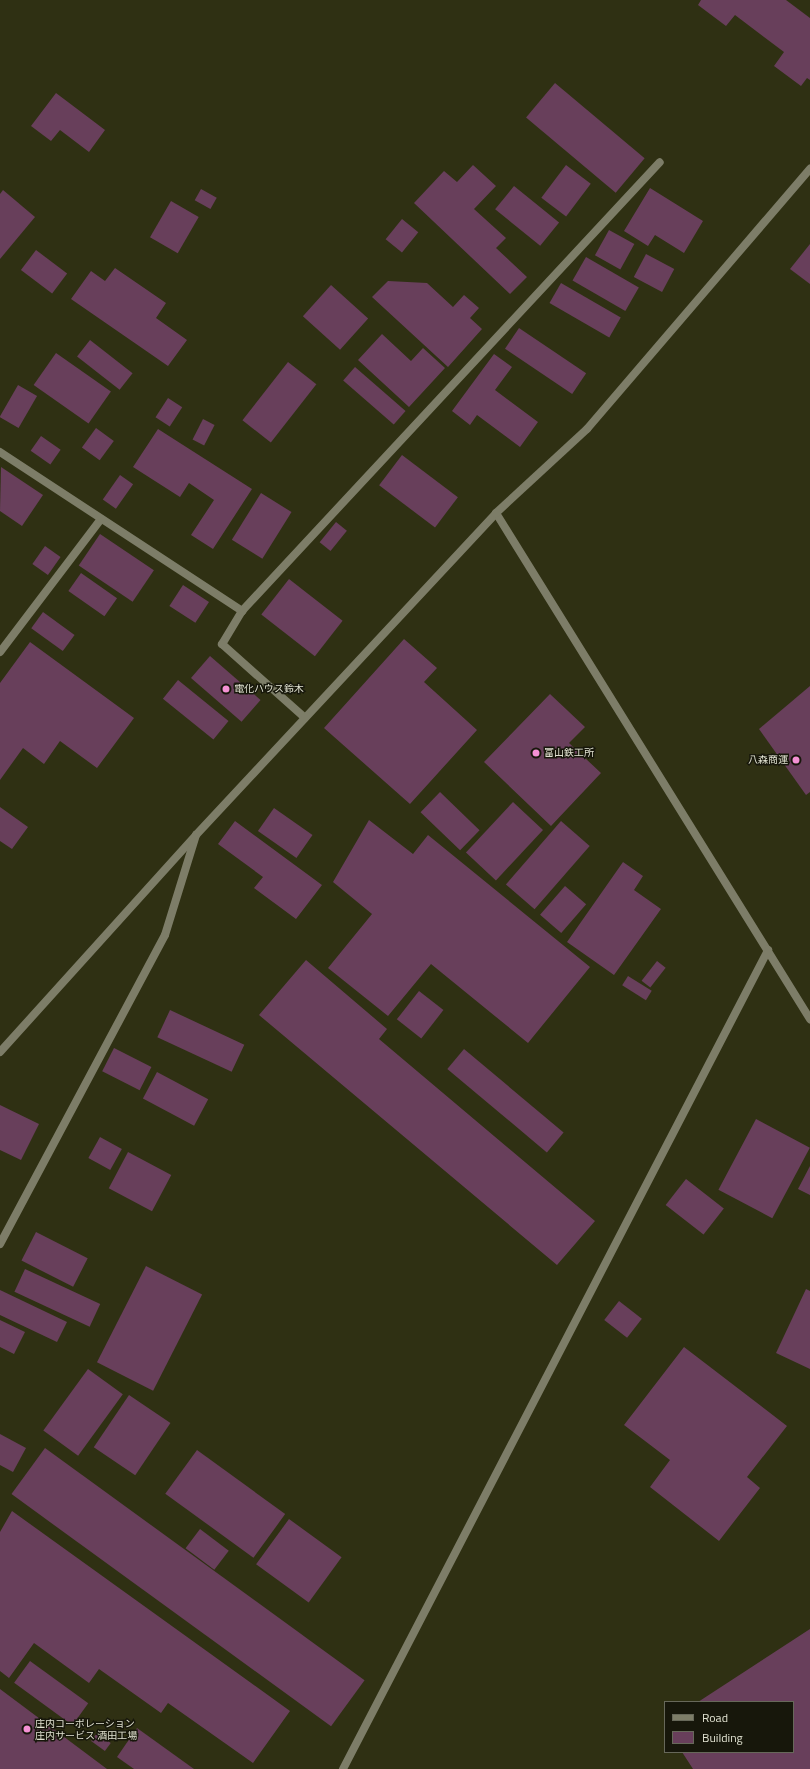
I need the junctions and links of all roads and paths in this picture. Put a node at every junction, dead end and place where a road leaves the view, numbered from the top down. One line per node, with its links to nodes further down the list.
1 (660, 162): 6 (street)
2 (810, 168): 4 (street)
3 (0, 452): 5 (street)
4 (496, 513): 8 (street); 10 (street)
5 (101, 519): 6 (street); 7 (street)
6 (242, 611): 8 (street)
7 (0, 652)
8 (305, 718): 9 (street)
9 (196, 835): 12 (street); 13 (street)
10 (768, 950): 11 (street); 14 (street)
11 (810, 1019)
12 (0, 1052)
13 (0, 1244)
14 (343, 1769)

